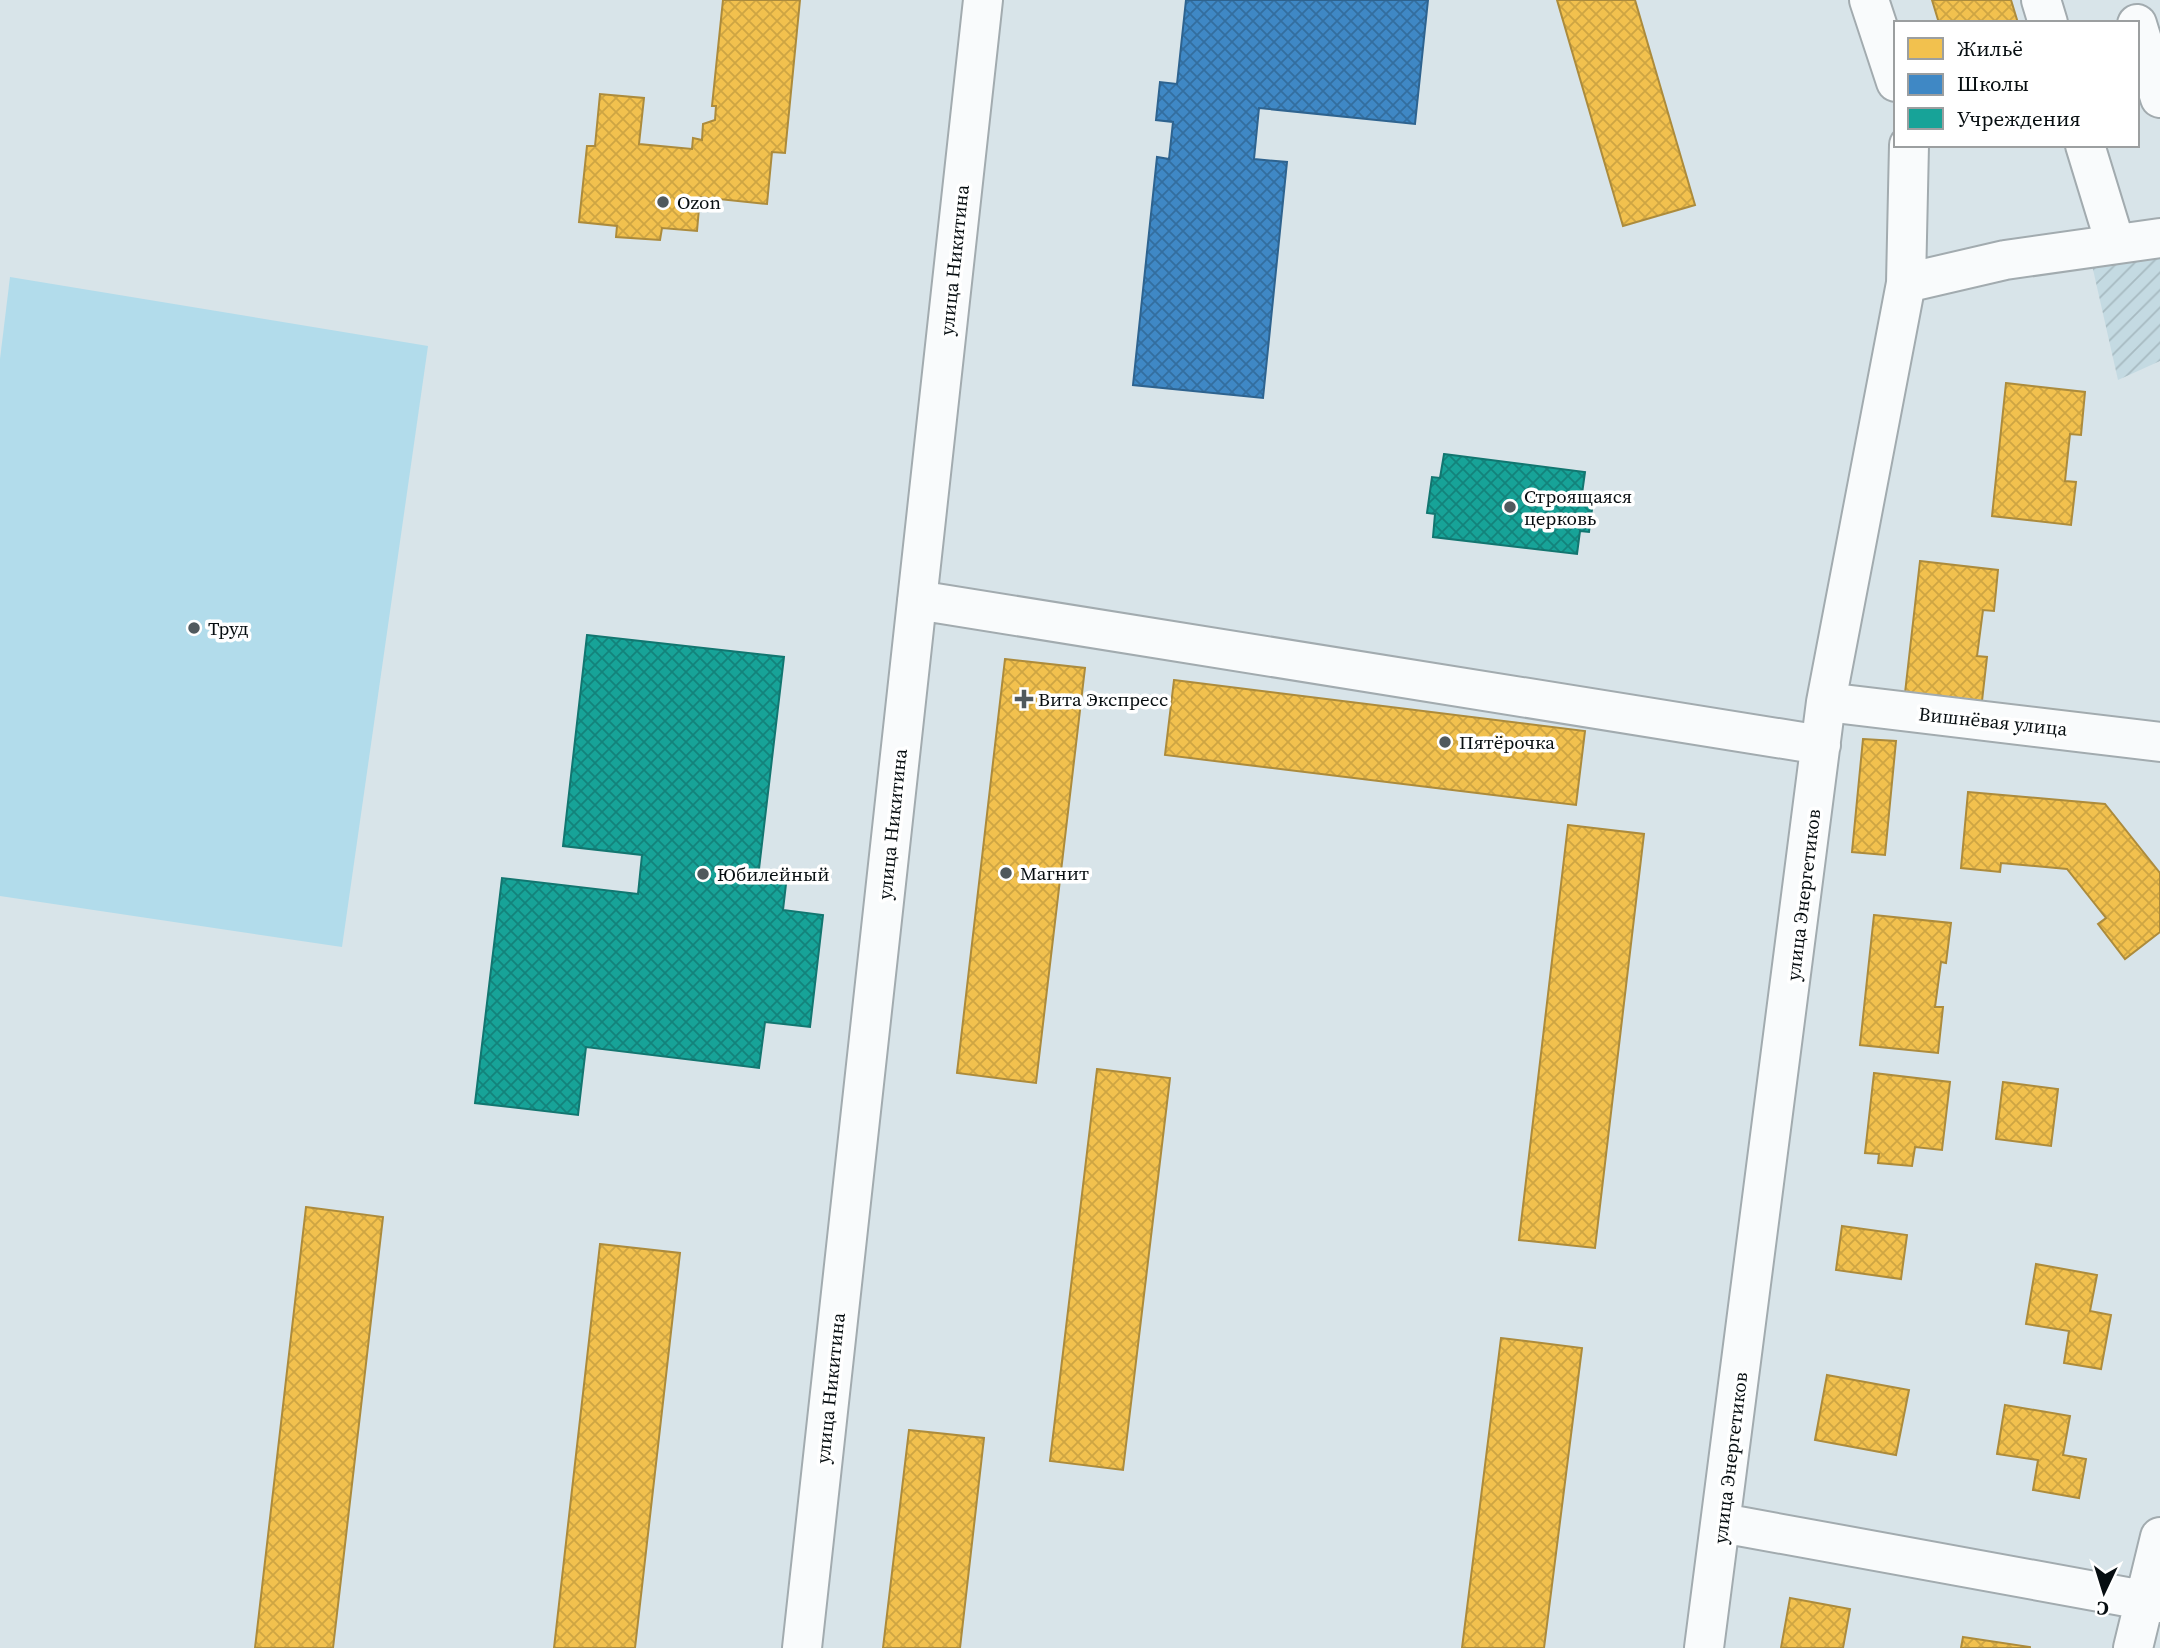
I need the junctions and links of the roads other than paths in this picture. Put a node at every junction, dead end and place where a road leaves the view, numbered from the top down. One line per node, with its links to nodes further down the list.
1 (983, 0): 15 (street, улица Никитина)
2 (1870, 0): 8 (street)
3 (2041, 0): 5 (street)
4 (2130, 0): 6 (street)
5 (2047, 21)
6 (2136, 21)
7 (2139, 30): 9 (street)
8 (1894, 76)
9 (2160, 98)
10 (1909, 147): 14 (street, улица Энергетиков)
11 (2086, 147): 13 (street)
12 (2160, 238): 13 (street)
13 (2115, 243): 14 (street)
14 (1906, 283): 16 (street, улица Энергетиков)
15 (917, 600): 18 (street); 22 (street, улица Никитина)
16 (1826, 702): 17 (street, Вишнёвая улица); 18 (street, улица Энергетиков)
17 (2160, 743)
18 (1821, 745): 19 (street, улица Энергетиков)
19 (1722, 1523): 21 (street); 23 (street, улица Энергетиков)
20 (2160, 1537): 21 (street)
21 (2153, 1602): 24 (street)
22 (802, 1648)
23 (1704, 1648)
24 (2133, 1648)

